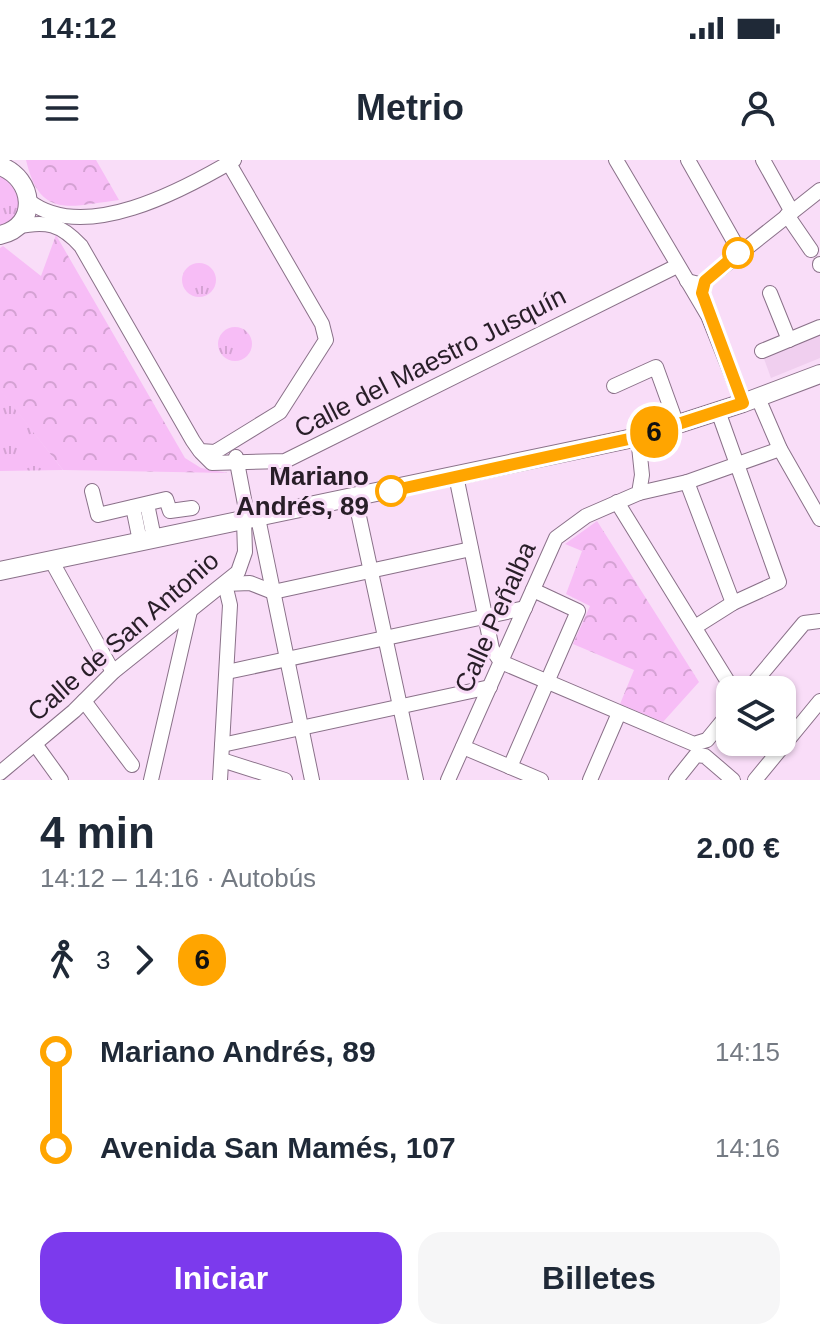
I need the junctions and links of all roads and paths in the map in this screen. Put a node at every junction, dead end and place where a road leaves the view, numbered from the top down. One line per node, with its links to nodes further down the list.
1 (616, 160): 14 (street)
2 (688, 160): 13 (street)
3 (763, 160): 8 (street)
4 (230, 161): 9 (street); 28 (street)
5 (10, 166): 7 (main road)
6 (820, 190): 8 (street)
7 (29, 201): 9 (street); 10 (main road)
8 (790, 214): 12 (street); 13 (street)
9 (92, 215): 11 (street)
10 (8, 231): 11 (street)
11 (81, 246): 30 (street)
12 (811, 250)
13 (740, 252): 16 (street)
14 (677, 266): 15 (street); 31 (street, Calle del Maestro Jusquín)
15 (687, 281): 16 (street); 18 (street)
16 (705, 281): 18 (street)
17 (770, 293): 20 (street)
18 (707, 314): 24 (street)
19 (820, 327): 20 (street)
20 (789, 340): 21 (street)
21 (762, 351)
22 (820, 374): 24 (main road)
23 (614, 386): 26 (street)
24 (750, 401): 25 (main road); 29 (street)
25 (718, 411): 26 (main road); 32 (street)
26 (677, 425): 27 (main road)
27 (638, 437): 33 (main road); 38 (street)
28 (232, 443): 30 (street); 31 (street)
29 (780, 449): 32 (street, Calle Peñalba); 36 (street)
30 (200, 451): 31 (street, Calle del Maestro Jusquín)
31 (238, 463): 43 (street)
32 (738, 465): 35 (street, Calle Peñalba); 57 (street)
33 (456, 476): 39 (main road); 47 (street)
34 (820, 481): 36 (street)
35 (687, 482): 38 (street, Calle Peñalba); 57 (street)
36 (804, 488): 44 (street)
37 (92, 491): 41 (street)
38 (639, 493): 40 (street, Calle Peñalba)
39 (355, 498): 43 (main road); 52 (street)
40 (617, 502): 55 (street, Calle Peñalba); 62 (street)
41 (140, 505): 42 (street); 46 (street)
42 (192, 508)
43 (250, 519): 45 (street); 46 (main road); 49 (street, Calle de San Antonio)
44 (820, 519)
45 (262, 537): 49 (street); 50 (street)
46 (147, 539): 48 (main road)
47 (471, 549): 52 (street); 60 (street)
48 (51, 560): 51 (main road); 66 (street)
49 (241, 566): 50 (street); 53 (street); 54 (street, Calle de San Antonio)
50 (268, 568): 56 (street)
51 (0, 571)
52 (370, 572): 56 (street); 63 (street)
53 (247, 583): 54 (street); 56 (street)
54 (225, 584): 59 (street, Calle de San Antonio); 67 (street)
55 (533, 590): 58 (street, Calle Peñalba); 70 (street)
56 (273, 592): 64 (street)
57 (733, 603): 62 (street)
58 (525, 608): 60 (street); 65 (street, Calle Peñalba)
59 (190, 611): 66 (street, Calle de San Antonio); 86 (street)
60 (485, 616): 63 (street); 65 (street)
61 (820, 621): 69 (street)
62 (695, 627): 68 (street)
63 (384, 638): 64 (street); 74 (street)
64 (287, 661): 67 (street); 77 (street)
65 (501, 662): 70 (street); 71 (street, Calle Peñalba)
66 (113, 672): 72 (street, Calle de San Antonio)
67 (227, 672): 81 (street)
68 (725, 676)
69 (760, 676)
70 (546, 682): 75 (street); 83 (street)
71 (490, 687): 74 (street); 79 (street, Calle Peñalba)
72 (84, 701): 78 (street, Calle de San Antonio); 82 (street)
73 (820, 701): 96 (street)
74 (400, 707): 77 (street); 90 (street)
75 (619, 713): 80 (street); 93 (street)
76 (716, 729): 80 (street)
77 (301, 730): 81 (street); 89 (street)
78 (35, 744): 84 (street, Calle de San Antonio); 85 (street)
79 (463, 747): 83 (street); 91 (street, Calle Peñalba)
80 (695, 750): 94 (street); 95 (street)
81 (222, 753): 87 (street); 88 (street)
82 (132, 765)
83 (510, 767): 92 (street)
84 (0, 773)
85 (61, 780)
86 (151, 780)
87 (220, 780)
88 (285, 780)
89 (312, 780)
90 (416, 780)
91 (448, 780)
92 (541, 780)
93 (590, 780)
94 (676, 780)
95 (733, 780)
96 (755, 780)

